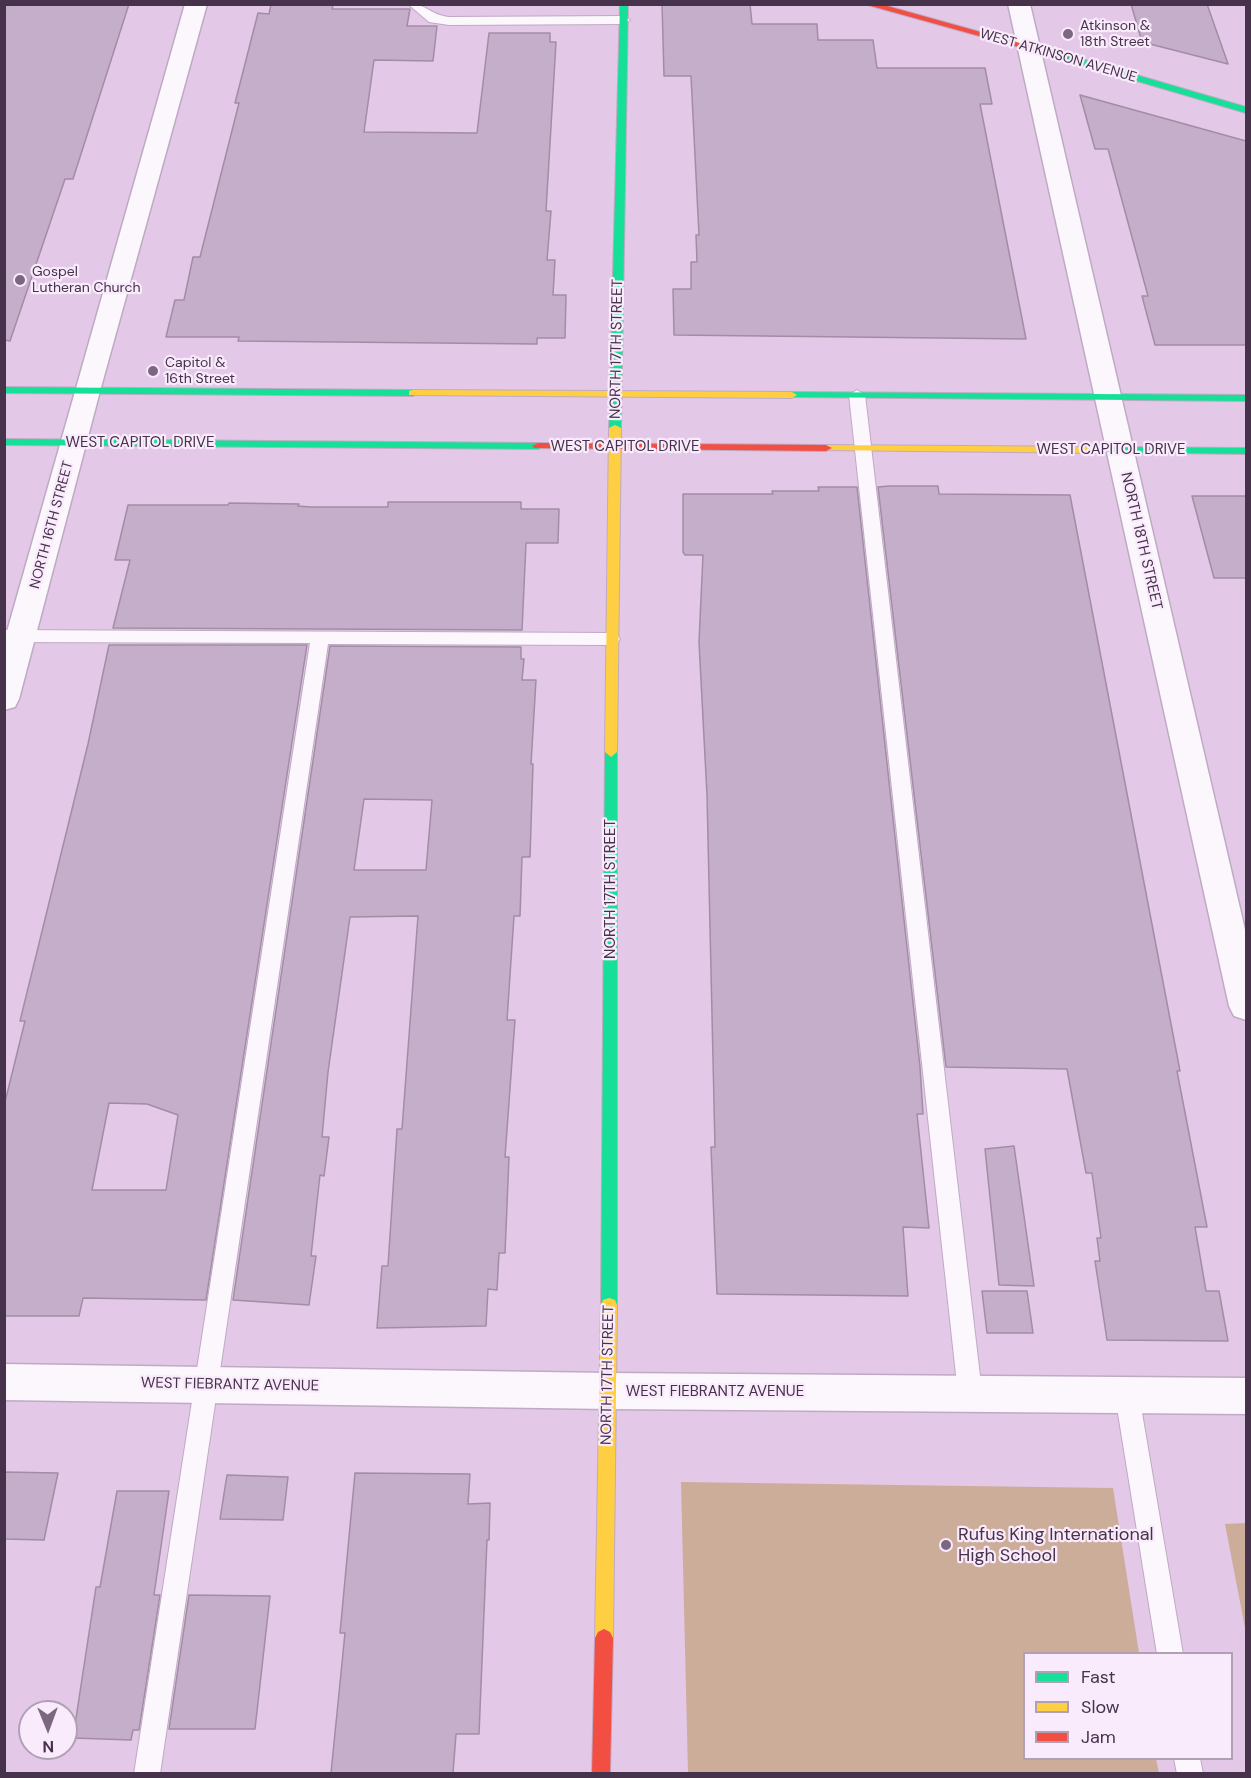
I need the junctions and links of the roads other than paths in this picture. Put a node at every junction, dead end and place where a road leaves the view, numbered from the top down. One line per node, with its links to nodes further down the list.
1 (196, 4): 10 (street, NORTH 16TH STREET)
2 (414, 4): 6 (lane)
3 (624, 4): 6 (street, NORTH 17TH STREET)
4 (868, 4): 7 (street, WEST ATKINSON AVENUE)
5 (1019, 4): 7 (street, NORTH 18TH STREET)
6 (624, 20): 11 (street, NORTH 17TH STREET)
7 (1030, 48): 8 (street, WEST ATKINSON AVENUE); 13 (street, NORTH 18TH STREET)
8 (1246, 110)
9 (4, 390): 10 (street)
10 (87, 391): 11 (street); 16 (street, NORTH 16TH STREET)
11 (616, 393): 12 (street); 17 (street, NORTH 17TH STREET)
12 (857, 395): 13 (street); 18 (lane)
13 (1109, 397): 14 (street); 19 (street, NORTH 18TH STREET)
14 (1246, 398)
15 (4, 442): 16 (street, WEST CAPITOL DRIVE)
16 (74, 443): 17 (street, WEST CAPITOL DRIVE); 21 (street, NORTH 16TH STREET)
17 (616, 447): 18 (street, WEST CAPITOL DRIVE); 23 (street, NORTH 17TH STREET)
18 (863, 448): 19 (street, WEST CAPITOL DRIVE); 29 (lane)
19 (1120, 450): 20 (street, WEST CAPITOL DRIVE); 25 (street, NORTH 18TH STREET)
20 (1246, 451)
21 (13, 636): 22 (lane); 24 (street, NORTH 16TH STREET)
22 (320, 638): 23 (lane); 27 (lane)
23 (611, 639): 28 (street, NORTH 17TH STREET)
24 (4, 699)
25 (1246, 1006)
26 (4, 1383): 27 (street, WEST FIEBRANTZ AVENUE)
27 (205, 1385): 28 (street, WEST FIEBRANTZ AVENUE); 33 (lane)
28 (609, 1391): 29 (street, WEST FIEBRANTZ AVENUE); 34 (street, NORTH 17TH STREET)
29 (970, 1393): 30 (street, WEST FIEBRANTZ AVENUE)
30 (1127, 1395): 31 (street, WEST FIEBRANTZ AVENUE); 32 (lane)
31 (1246, 1396)
32 (1170, 1652)
33 (147, 1773)
34 (601, 1773)

